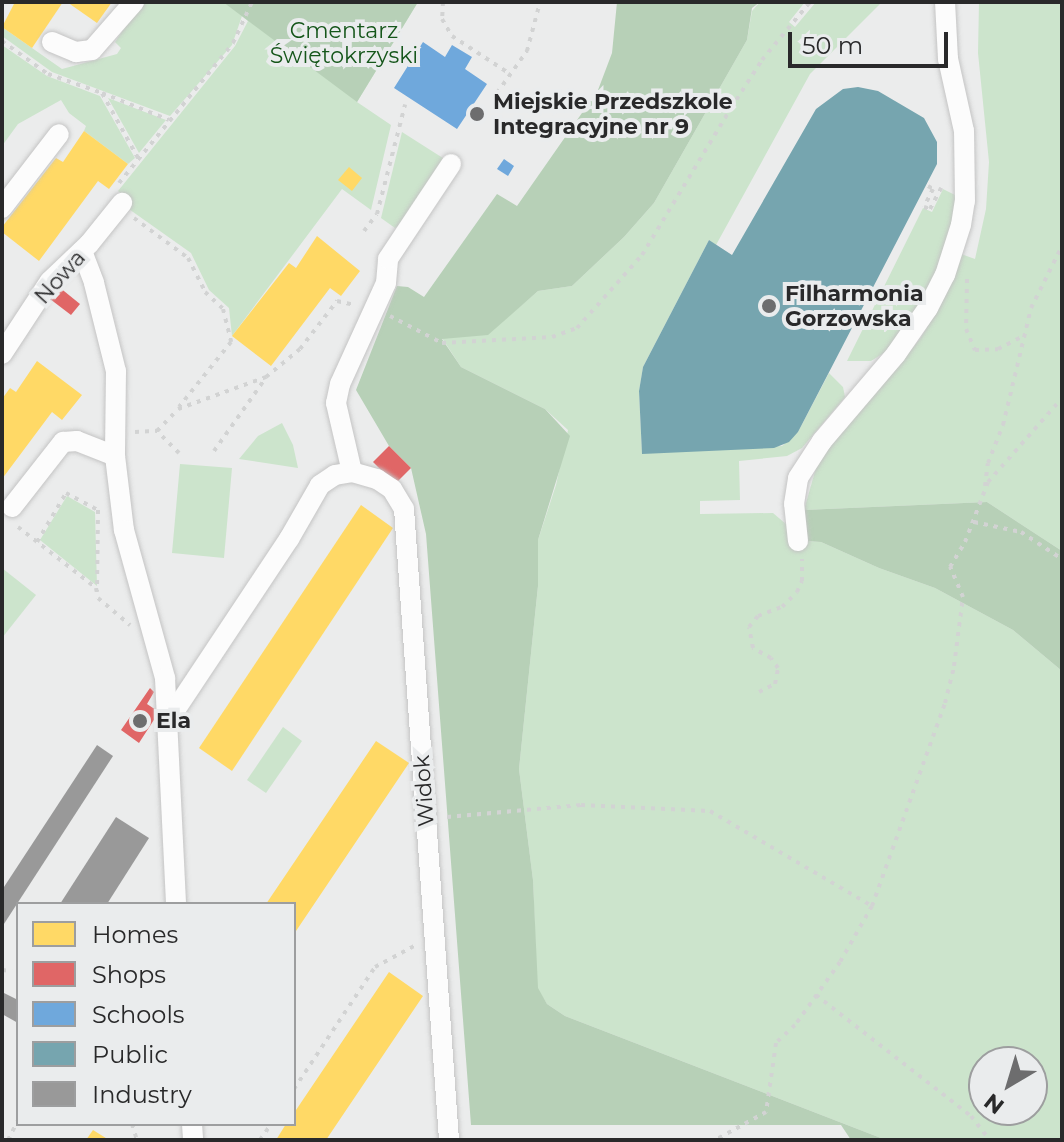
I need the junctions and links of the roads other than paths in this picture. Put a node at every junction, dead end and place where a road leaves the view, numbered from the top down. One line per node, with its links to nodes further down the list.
1 (134, 2): 3 (street)
2 (945, 2): 13 (street)
3 (52, 42)
4 (59, 134): 7 (street)
5 (451, 164): 11 (street)
6 (120, 205): 8 (street, Nowa)
7 (2, 208)
8 (82, 251): 9 (street, Nowa); 10 (street)
9 (2, 354)
10 (115, 456): 12 (street); 14 (street)
11 (352, 472): 14 (street); 16 (street, Widok)
12 (13, 515)
13 (798, 541)
14 (168, 721): 15 (street)
15 (176, 902)
16 (449, 1140)

